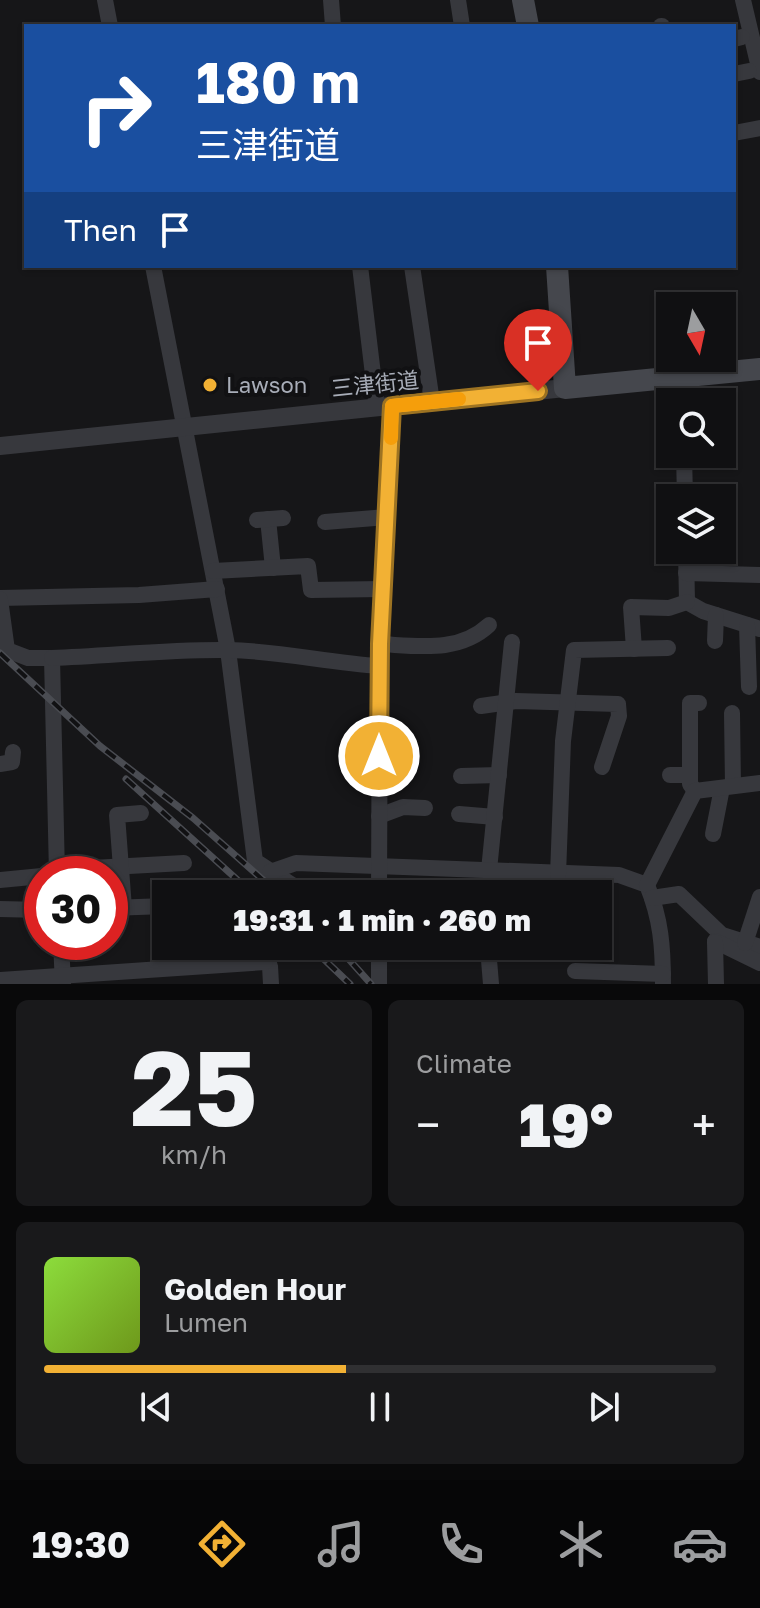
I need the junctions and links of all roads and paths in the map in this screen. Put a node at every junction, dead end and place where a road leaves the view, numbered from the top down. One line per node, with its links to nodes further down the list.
1 (105, 0): 6 (street)
2 (331, 0): 7 (street)
3 (458, 0): 8 (street)
4 (523, 0): 9 (main road)
5 (743, 0): 10 (street)
6 (110, 24)
7 (333, 24)
8 (462, 24)
9 (528, 24)
10 (745, 40): 11 (street)
11 (748, 72)
12 (760, 128): 13 (street)
13 (736, 133)
14 (153, 268): 24 (street)
15 (360, 268): 23 (street)
16 (412, 268): 22 (street)
17 (557, 268): 20 (main road)
18 (760, 369): 19 (main road)
19 (683, 376): 20 (main road); 21 (street)
20 (565, 388): 22 (street, 三津街道)
21 (683, 388)
22 (432, 402): 23 (street, 三津街道)
23 (385, 407): 24 (street, 三津街道); 26 (street)
24 (186, 428): 25 (street, 三津街道); 31 (street)
25 (0, 446)
26 (387, 517): 28 (street); 35 (street)
27 (269, 519): 30 (street)
28 (325, 522)
29 (686, 564): 32 (street)
30 (273, 568): 31 (street); 35 (street)
31 (213, 571): 34 (street)
32 (686, 573): 33 (street); 37 (street)
33 (760, 575)
34 (217, 589): 36 (street); 46 (street)
35 (383, 589): 43 (street)
36 (0, 598): 47 (street)
37 (687, 602): 38 (street); 45 (street)
38 (716, 615): 40 (street); 41 (street)
39 (489, 625): 43 (street)
40 (754, 627): 49 (street)
41 (715, 641)
42 (512, 642): 50 (street)
43 (380, 644): 48 (street)
44 (668, 648): 45 (street)
45 (634, 649): 51 (street)
46 (228, 650): 47 (street); 48 (street); 76 (street)
47 (52, 658): 70 (street)
48 (380, 666): 67 (street)
49 (749, 687)
50 (505, 703): 51 (street); 53 (street); 58 (street)
51 (567, 703): 57 (street); 77 (street)
52 (699, 703): 61 (street)
53 (481, 706)
54 (732, 713): 63 (street)
55 (13, 752): 56 (street)
56 (0, 764)
57 (602, 767)
58 (499, 775): 60 (street); 68 (street)
59 (670, 775): 61 (street)
60 (461, 776)
61 (692, 783): 63 (street); 82 (street)
62 (760, 783): 63 (street)
63 (728, 787): 69 (street)
64 (425, 808): 67 (street)
65 (141, 813): 71 (street)
66 (459, 814): 68 (street)
67 (379, 816): 74 (street)
68 (495, 817): 75 (street)
69 (713, 834)
70 (59, 856)
71 (121, 856)
72 (184, 863): 73 (street)
73 (128, 867)
74 (379, 868): 75 (street); 76 (street); 81 (street)
75 (489, 870): 77 (street)
76 (270, 872): 80 (street)
77 (558, 875): 82 (street)
78 (24, 878): 79 (street)
79 (0, 880)
80 (283, 880)
81 (379, 880)
82 (650, 891): 90 (street); 98 (street)
83 (760, 897): 90 (street)
84 (152, 907): 85 (street)
85 (128, 908)
86 (0, 909): 87 (street)
87 (24, 910)
88 (696, 922): 89 (street)
89 (715, 942): 96 (street); 104 (street)
90 (753, 945)
91 (62, 960): 100 (street)
92 (219, 960): 100 (street)
93 (267, 960): 101 (street)
94 (379, 960): 102 (street)
95 (490, 960): 103 (street)
96 (760, 963)
97 (575, 971): 98 (street)
98 (663, 979)
99 (0, 980): 100 (street)
100 (63, 981)
101 (271, 984)
102 (379, 984)
103 (491, 984)
104 (716, 984)

